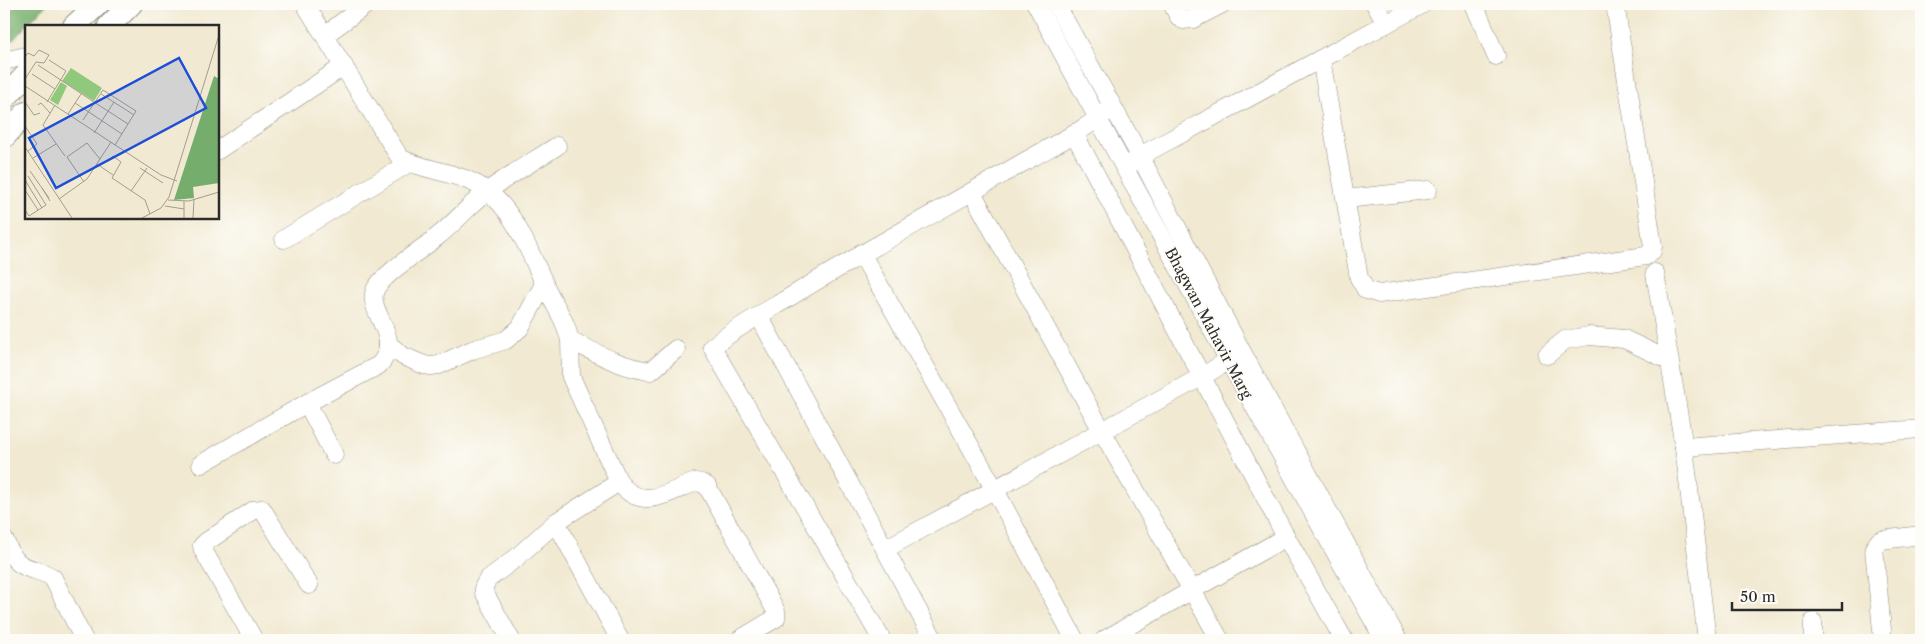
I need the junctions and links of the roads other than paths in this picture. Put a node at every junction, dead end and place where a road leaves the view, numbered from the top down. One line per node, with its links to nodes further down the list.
1 (98, 4): 14 (main road)
2 (131, 4): 15 (main road)
3 (305, 4): 16 (street)
4 (367, 4): 16 (street)
5 (1036, 4): 26 (street, Bhagwan Mahavir Marg)
6 (1056, 4): 24 (street, Bhagwan Mahavir Marg)
7 (1172, 4): 8 (street)
8 (1222, 4)
9 (1375, 4): 13 (street)
10 (1423, 4): 13 (street)
11 (1474, 4): 18 (street)
12 (1615, 4): 37 (street)
13 (1386, 24): 19 (street)
14 (75, 25)
15 (110, 25)
16 (325, 35): 21 (street)
17 (25, 56): 20 (street)
18 (1496, 56)
19 (1321, 59): 31 (street); 37 (street)
20 (4, 61)
21 (344, 66): 30 (street); 32 (street)
22 (25, 76): 23 (main road)
23 (4, 99)
24 (1112, 107): 26 (street); 31 (street, Bhagwan Mahavir Marg)
25 (25, 114): 28 (main road)
26 (1098, 118): 27 (street); 33 (street, Bhagwan Mahavir Marg)
27 (1074, 133): 36 (street); 49 (street)
28 (4, 137)
29 (557, 146): 34 (street)
30 (219, 149)
31 (1140, 156): 33 (street); 47 (street, Bhagwan Mahavir Marg)
32 (409, 163): 34 (street); 38 (street)
33 (1126, 167): 47 (street, Bhagwan Mahavir Marg)
34 (488, 190): 41 (street); 44 (street)
35 (1428, 190): 37 (street)
36 (972, 192): 39 (street); 52 (street)
37 (1346, 199)
38 (284, 239)
39 (861, 253): 42 (street); 57 (street)
40 (1654, 273): 48 (street)
41 (544, 284): 43 (street); 44 (street)
42 (759, 316): 62 (street); 71 (street)
43 (570, 340): 45 (street); 56 (street)
44 (388, 344): 50 (street)
45 (676, 349)
46 (1547, 356): 48 (street)
47 (1235, 357): 49 (street); 77 (street, Bhagwan Mahavir Marg); 78 (street, Bhagwan Mahavir Marg)
48 (1668, 360): 53 (street)
49 (1203, 376): 52 (street); 60 (street)
50 (307, 403): 54 (street); 55 (street)
51 (1921, 429): 53 (street)
52 (1102, 431): 57 (street); 64 (street)
53 (1684, 447): 79 (street)
54 (334, 456)
55 (201, 464)
56 (619, 482): 58 (street); 70 (street)
57 (995, 490): 62 (street); 73 (street)
58 (556, 522): 68 (street); 69 (street)
59 (1921, 535): 81 (street)
60 (1286, 538): 64 (street); 76 (street)
61 (4, 539): 66 (street)
62 (885, 549): 72 (street)
63 (310, 585): 67 (street)
64 (1192, 590): 74 (street); 75 (street)
65 (1813, 622): 80 (street)
66 (84, 640)
67 (254, 640)
68 (511, 640)
69 (620, 640)
70 (739, 640)
71 (882, 640)
72 (934, 640)
73 (1075, 640)
74 (1104, 640)
75 (1220, 640)
76 (1344, 640)
77 (1384, 640)
78 (1398, 640)
79 (1708, 640)
80 (1813, 640)
81 (1883, 640)

